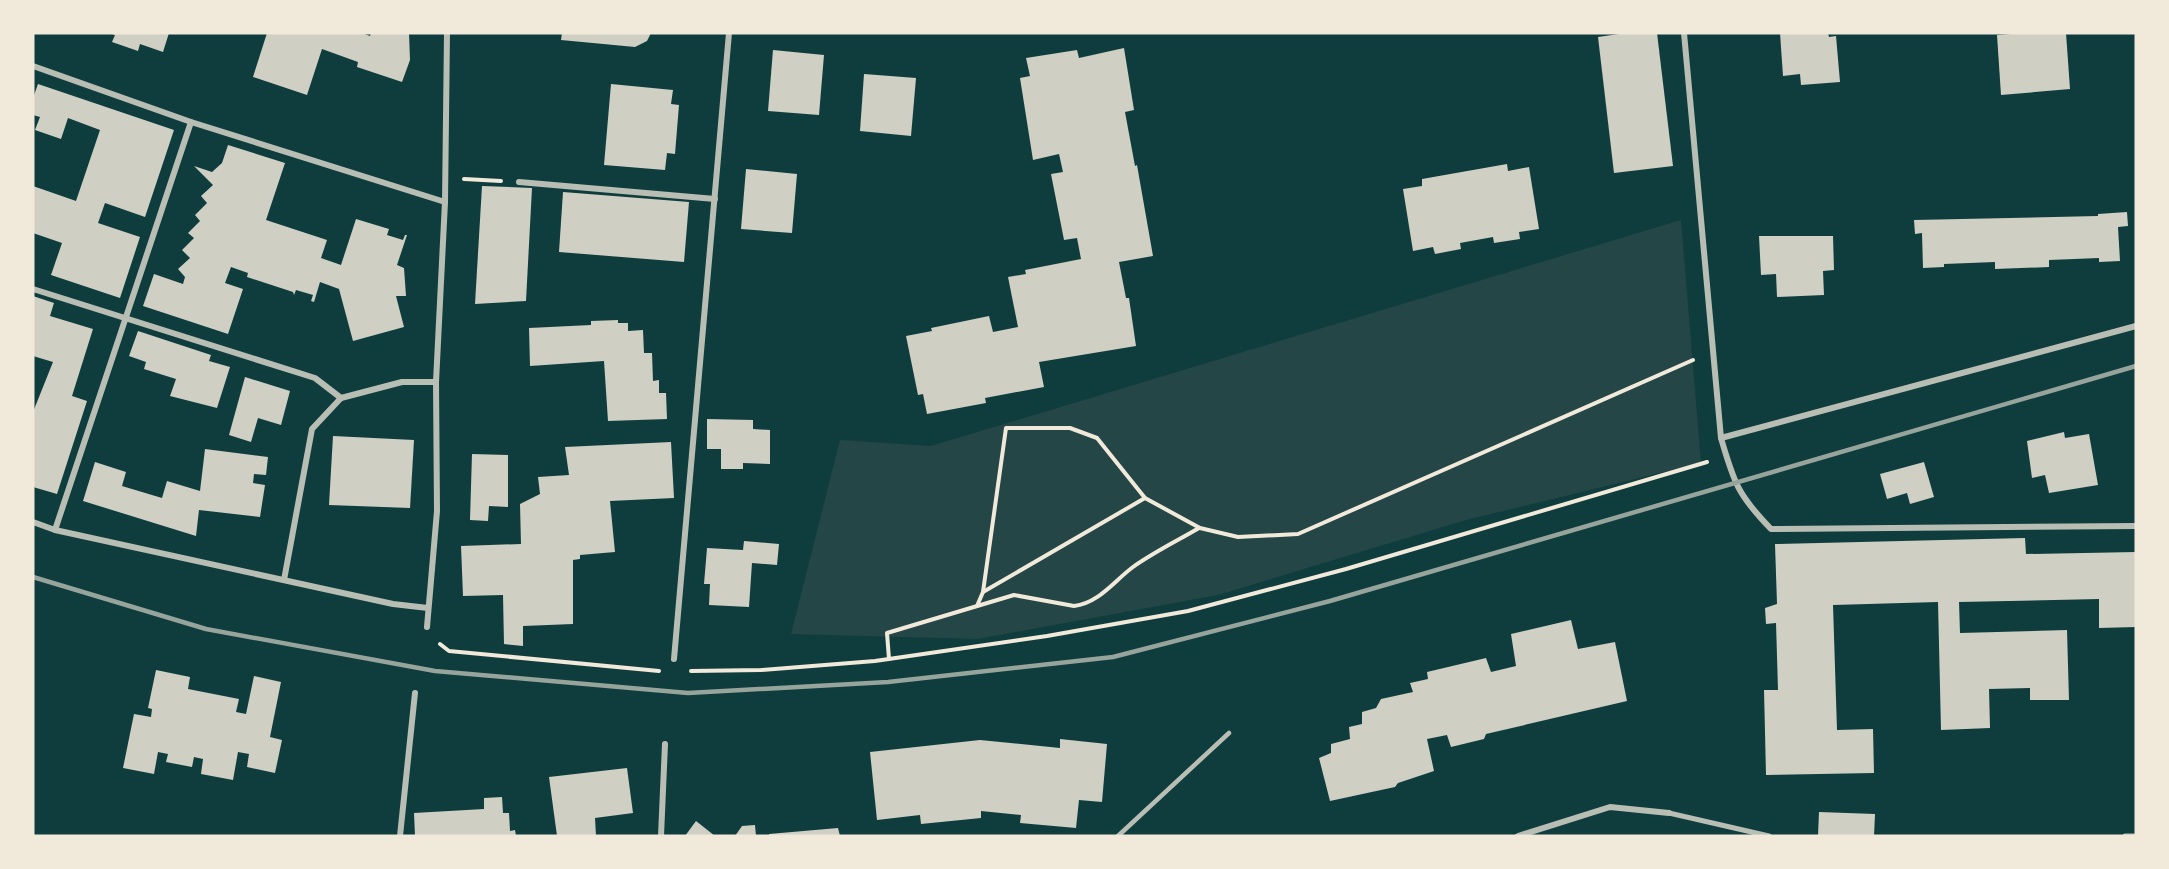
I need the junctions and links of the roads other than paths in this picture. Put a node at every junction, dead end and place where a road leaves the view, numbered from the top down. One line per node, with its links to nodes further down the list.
1 (447, 33): 8 (street)
2 (729, 33): 7 (street)
3 (1684, 33): 14 (street)
4 (33, 66): 5 (street)
5 (191, 122): 8 (street); 10 (street)
6 (519, 182): 7 (street)
7 (714, 199): 21 (street)
8 (445, 202): 12 (street)
9 (33, 289): 10 (street)
10 (127, 318): 13 (street); 17 (street)
11 (2136, 326): 14 (street)
12 (436, 382): 13 (street); 19 (street)
13 (341, 398): 18 (street)
14 (1721, 438): 16 (street)
15 (33, 522): 17 (street)
16 (2136, 526)
17 (56, 530): 18 (street)
18 (284, 580): 19 (street)
19 (428, 608): 20 (street)
20 (427, 627)
21 (674, 659)
22 (415, 693): 26 (street)
23 (1229, 733): 28 (lane)
24 (665, 744): 27 (street)
25 (1669, 813): 29 (street); 30 (street)
26 (400, 836)
27 (661, 836)
28 (1118, 836)
29 (1518, 836)
30 (1769, 836)
31 (2125, 836): 32 (street)
32 (2136, 836)

